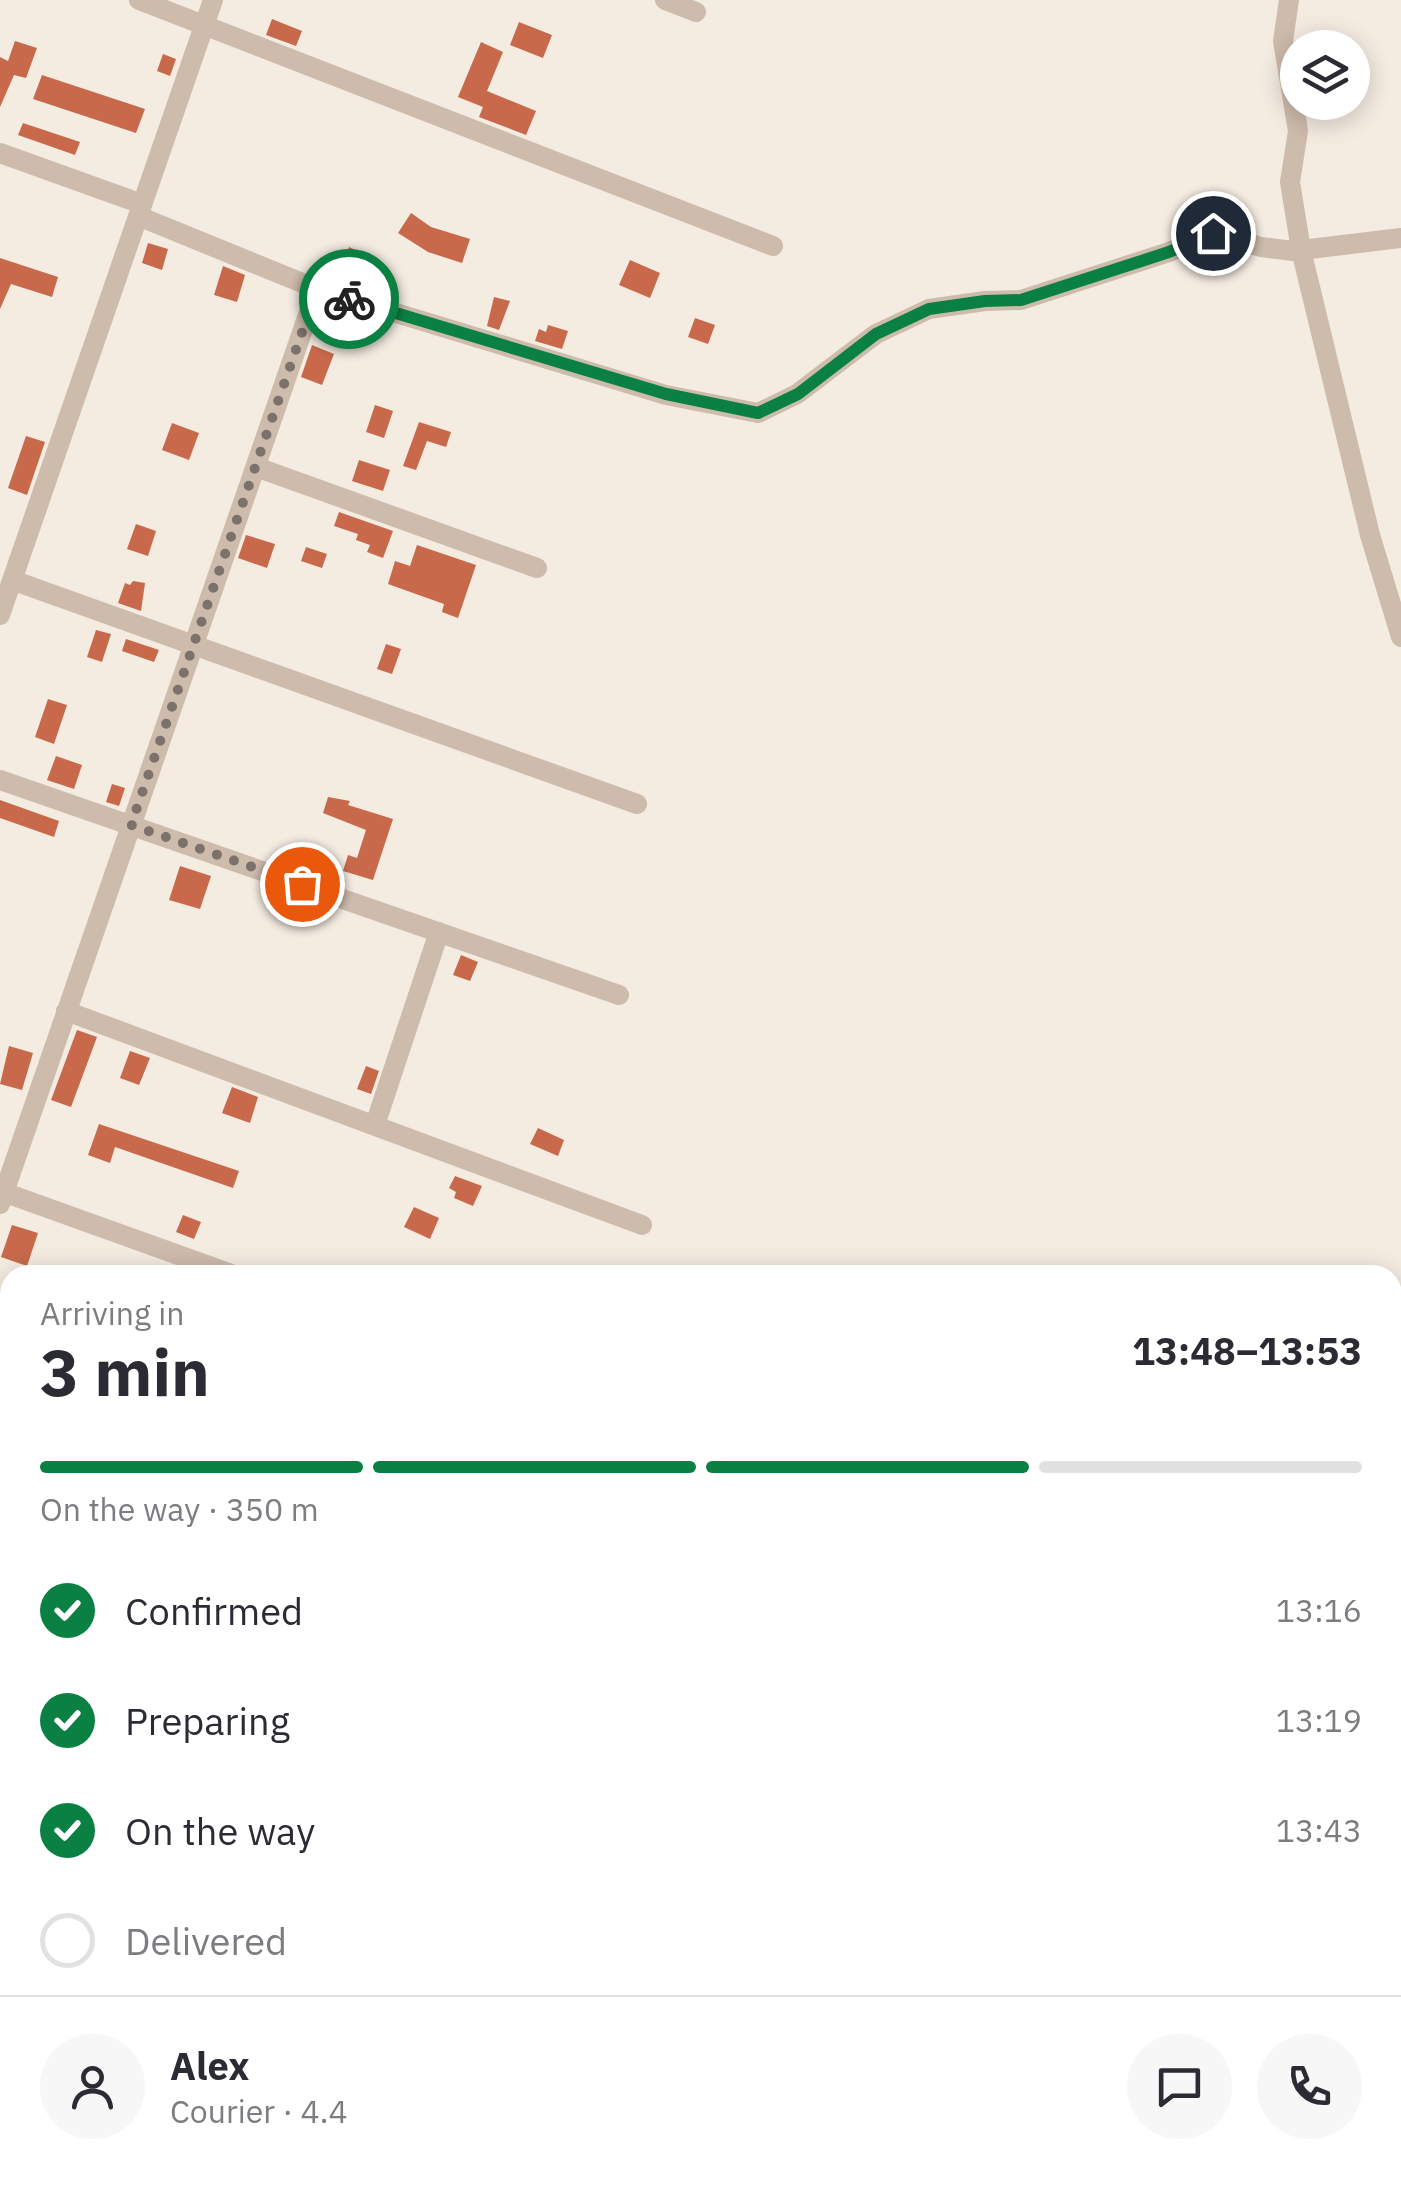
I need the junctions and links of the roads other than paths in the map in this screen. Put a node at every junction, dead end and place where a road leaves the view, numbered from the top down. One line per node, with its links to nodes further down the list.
1 (139, 0): 6 (street)
2 (213, 0): 6 (street)
3 (665, 0): 5 (street)
4 (1290, 0): 11 (street)
5 (696, 12)
6 (204, 26): 8 (street); 10 (street)
7 (0, 154): 8 (street)
8 (140, 210): 12 (street); 15 (street)
9 (1401, 238): 11 (street)
10 (773, 246)
11 (1301, 250): 12 (street); 17 (street)
12 (317, 289): 13 (street)
13 (256, 467): 14 (street); 18 (street)
14 (537, 568)
15 (12, 580): 16 (street); 18 (street)
16 (0, 616)
17 (1401, 637)
18 (194, 645): 20 (street); 21 (street)
19 (0, 780): 21 (street)
20 (637, 804)
21 (131, 825): 22 (street); 24 (street)
22 (439, 932): 23 (street); 25 (street)
23 (619, 994)
24 (66, 1011): 25 (street); 26 (street)
25 (375, 1126): 27 (street)
26 (1, 1196): 28 (street)
27 (642, 1225)
28 (205, 1265)

